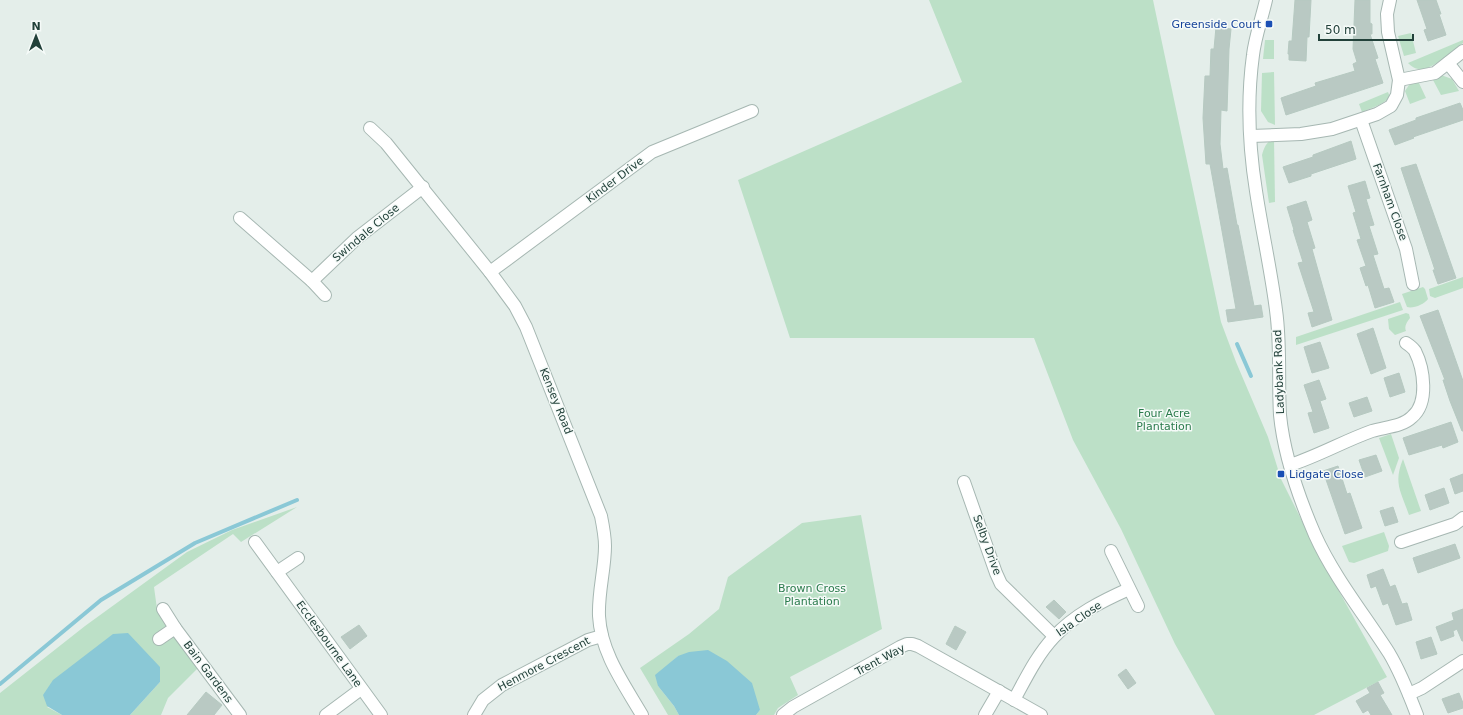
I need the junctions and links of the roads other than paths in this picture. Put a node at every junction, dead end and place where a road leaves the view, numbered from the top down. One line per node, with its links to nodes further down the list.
1 (1266, 0): 10 (street, Ladybank Road)
2 (1390, 0): 5 (street)
3 (1463, 51): 4 (street)
4 (1448, 63): 5 (street); 6 (street)
5 (1399, 80): 8 (street)
6 (1463, 82)
7 (752, 111): 13 (street, Kinder Drive)
8 (1361, 120): 10 (street); 15 (street, Farnham Close)
9 (370, 128): 11 (street, Kensey Road)
10 (1251, 136): 18 (street, Ladybank Road)
11 (422, 187): 13 (street, Kensey Road); 14 (street, Swindale Close)
12 (240, 218): 14 (street)
13 (490, 272): 30 (street, Kensey Road)
14 (312, 281): 16 (street)
15 (1413, 284)
16 (325, 295)
17 (1406, 343): 18 (street)
18 (1290, 465): 36 (street, Ladybank Road)
19 (964, 482): 31 (street, Selby Drive)
20 (1463, 518): 22 (street)
21 (255, 542): 25 (street, Ecclesbourne Lane)
22 (1401, 542)
23 (1110, 551): 26 (street)
24 (298, 558): 25 (street)
25 (277, 572): 34 (street, Ecclesbourne Lane)
26 (1129, 589): 27 (street); 31 (street, Isla Close)
27 (1138, 606)
28 (163, 609): 29 (street, Bain Gardens)
29 (175, 628): 32 (street); 38 (street, Bain Gardens)
30 (602, 636): 41 (street, Henmore Crescent); 42 (street, Kensey Road)
31 (1054, 636): 37 (street, Isla Close)
32 (159, 639)
33 (1463, 661): 36 (street)
34 (361, 689): 39 (street); 40 (street, Ecclesbourne Lane)
35 (999, 691): 37 (street, Trent Way); 43 (street, Trent Way); 44 (street)
36 (1409, 694): 46 (street, Ladybank Road)
37 (1014, 700): 45 (street, Trent Way)
38 (240, 715)
39 (326, 715)
40 (381, 715)
41 (474, 715)
42 (642, 715)
43 (783, 715)
44 (985, 715)
45 (1041, 715)
46 (1417, 715)

